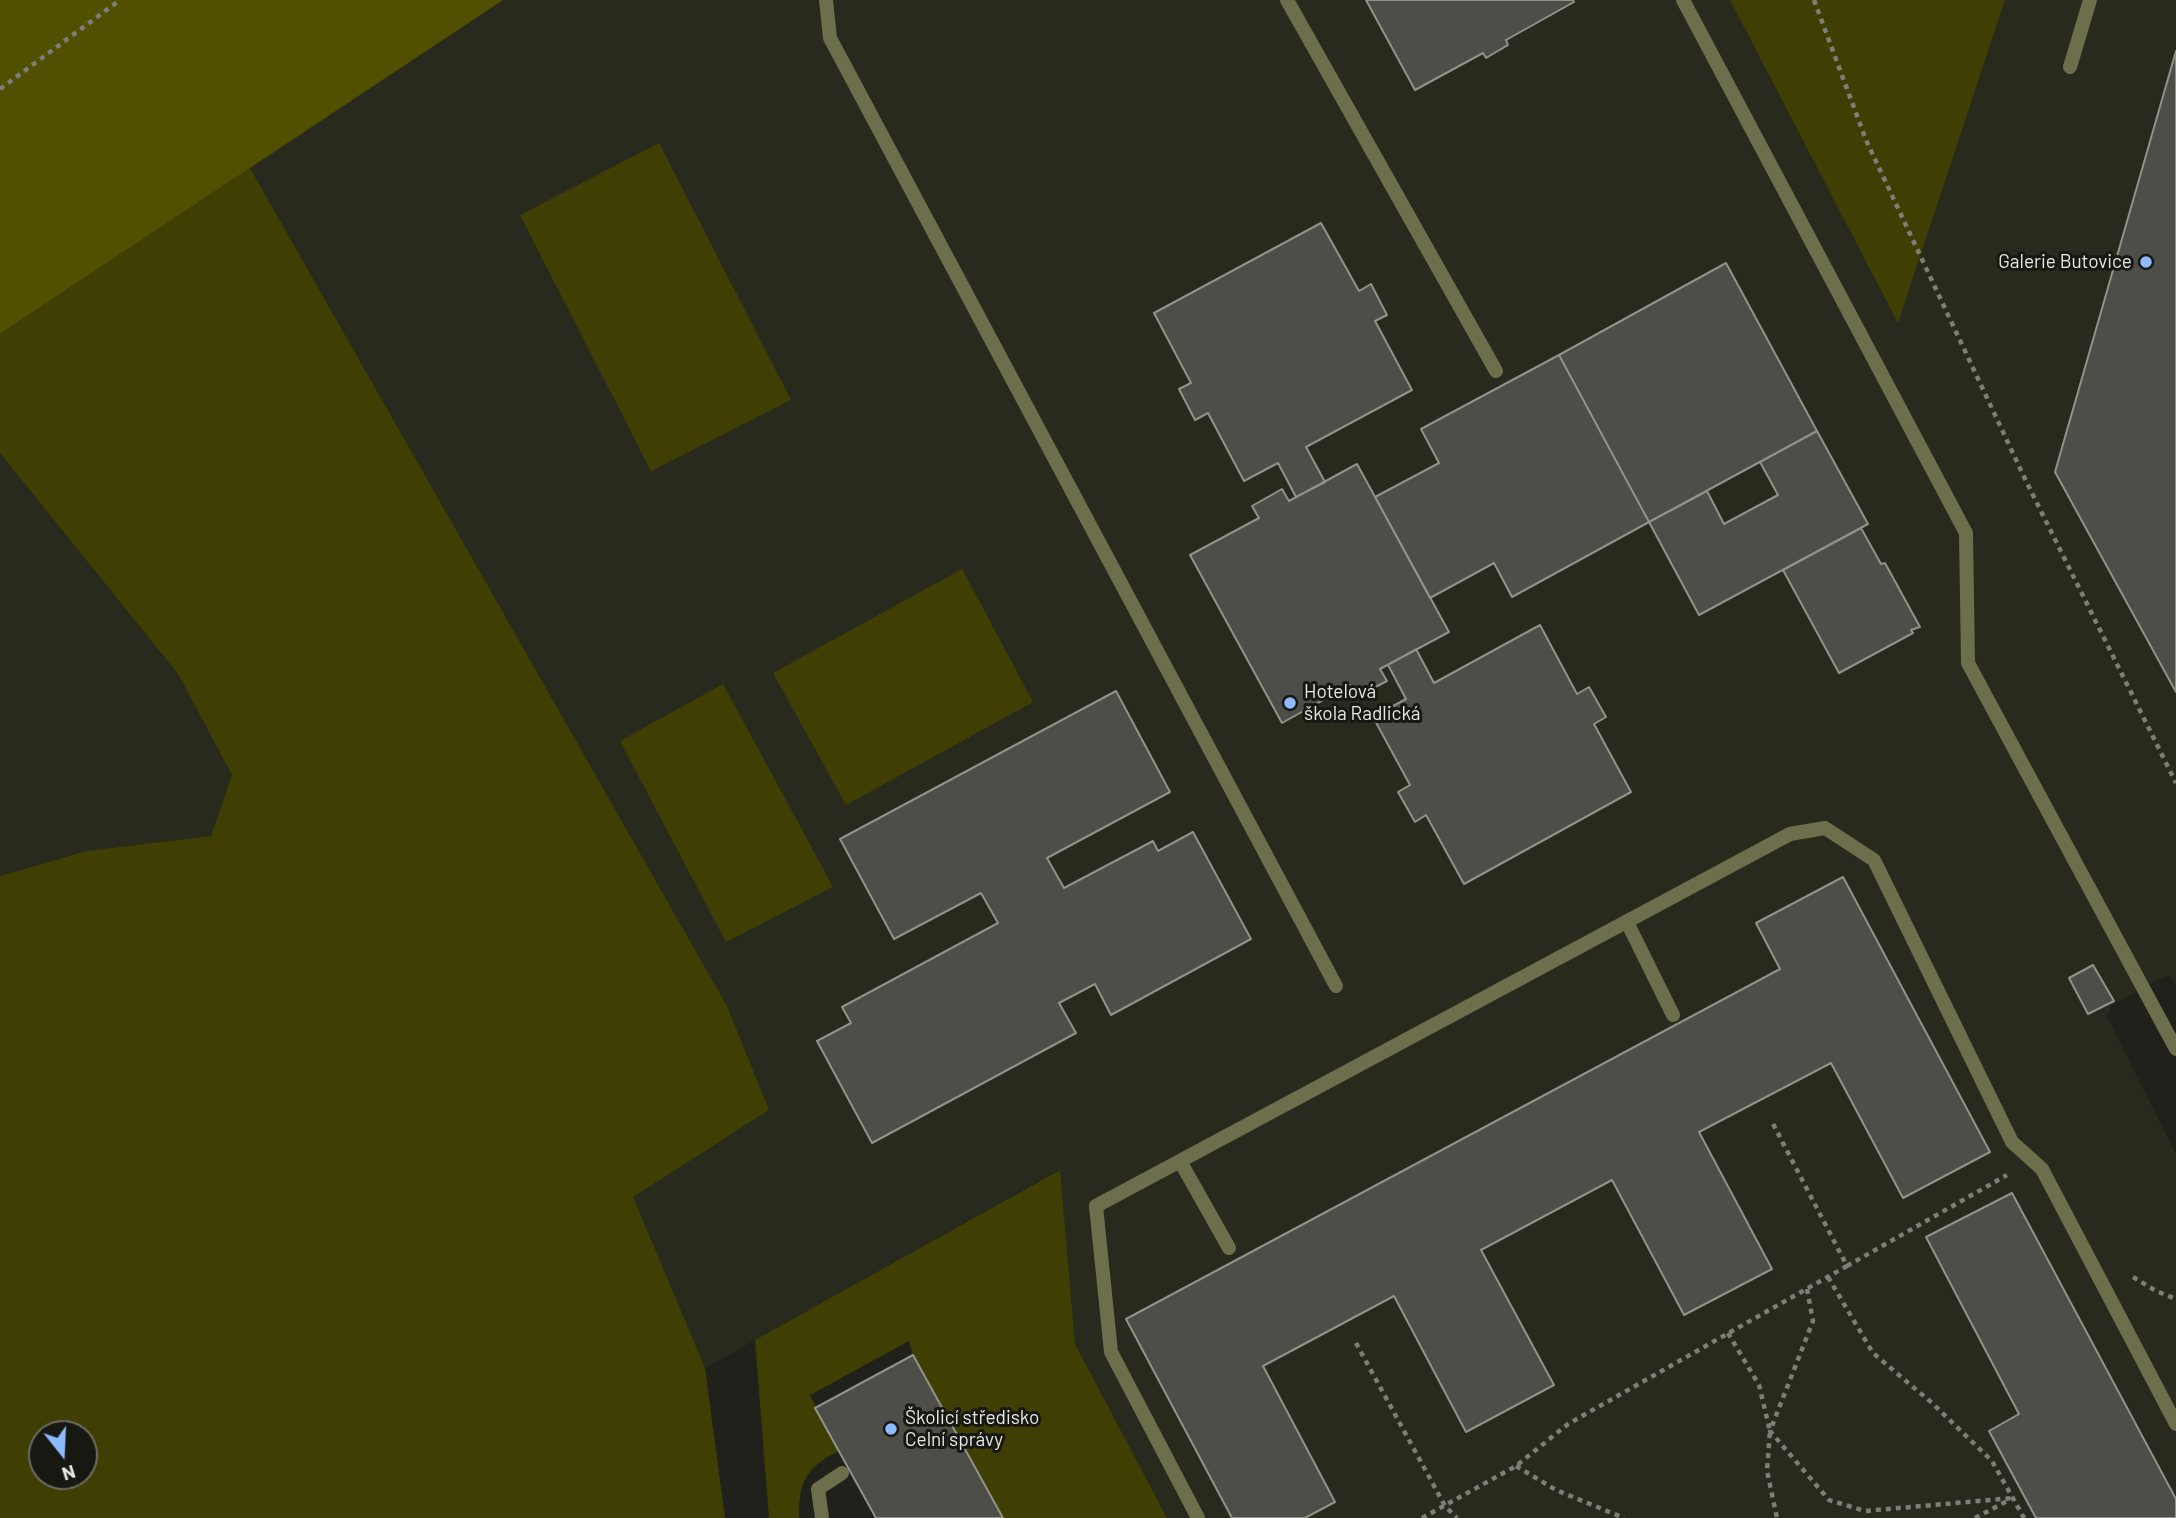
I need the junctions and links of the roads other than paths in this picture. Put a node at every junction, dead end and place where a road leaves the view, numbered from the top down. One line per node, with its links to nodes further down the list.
1 (826, 0): 8 (lane)
2 (1287, 0): 6 (lane)
3 (1683, 0): 10 (lane)
4 (2090, 0): 5 (lane)
5 (2070, 67)
6 (1496, 371)
7 (1627, 922): 9 (lane); 11 (lane); 13 (lane)
8 (1336, 986)
9 (1673, 1014)
10 (2176, 1049)
11 (1180, 1161): 12 (lane); 16 (lane)
12 (1228, 1248)
13 (2176, 1424)
14 (842, 1473): 15 (lane)
15 (822, 1518)
16 (1198, 1518)

